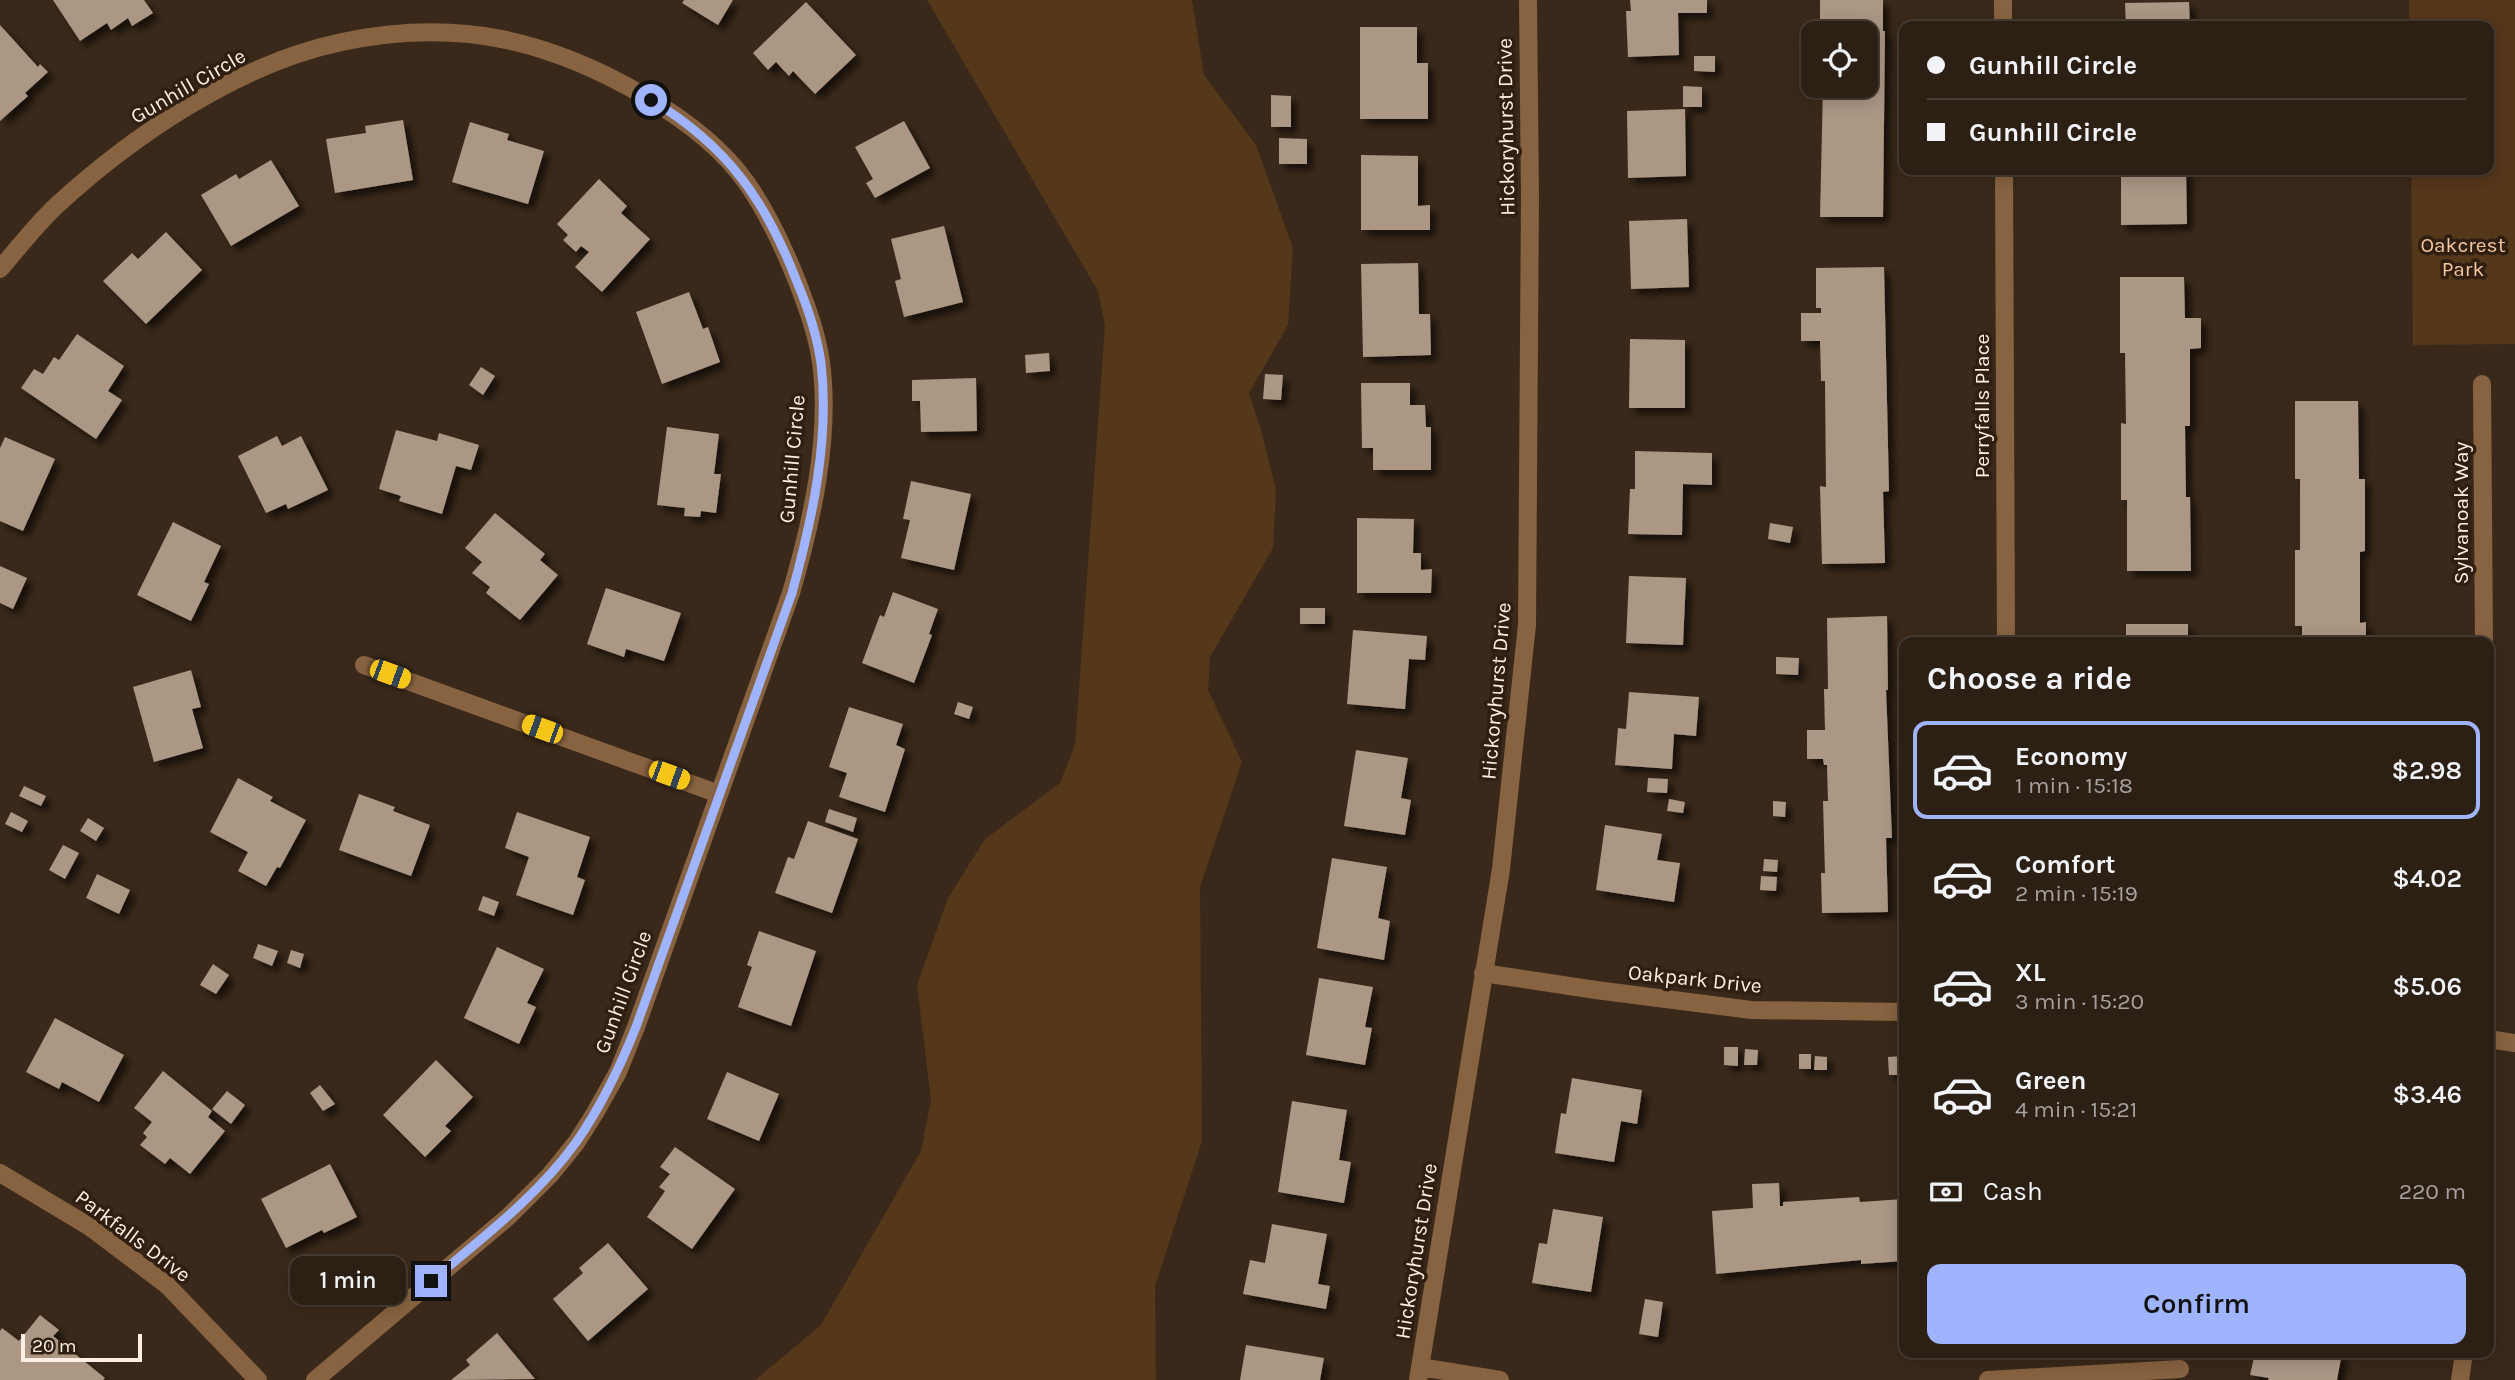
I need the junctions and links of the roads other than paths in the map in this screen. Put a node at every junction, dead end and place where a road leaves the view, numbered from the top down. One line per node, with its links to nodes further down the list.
1 (1528, 0): 11 (street, Hickoryhurst Drive)
2 (2003, 0): 3 (street)
3 (2003, 21)
4 (2004, 175): 7 (street, Perryfalls Place)
5 (0, 270): 10 (street, Gunhill Circle)
6 (2483, 384): 8 (street, Sylvanoak Way)
7 (2006, 637)
8 (2484, 637)
9 (364, 665): 10 (street)
10 (719, 794): 20 (street, Gunhill Circle)
11 (1483, 973): 12 (street, Oakpark Drive); 18 (street, Hickoryhurst Drive)
12 (1899, 1012)
13 (2494, 1040): 14 (street)
14 (2515, 1043)
15 (0, 1173): 19 (street, Parkfalls Drive)
16 (2463, 1358): 23 (street)
17 (2180, 1369): 22 (street)
18 (1419, 1374): 21 (street)
19 (258, 1380)
20 (315, 1380)
21 (1500, 1380)
22 (1988, 1380)
23 (2460, 1380)

